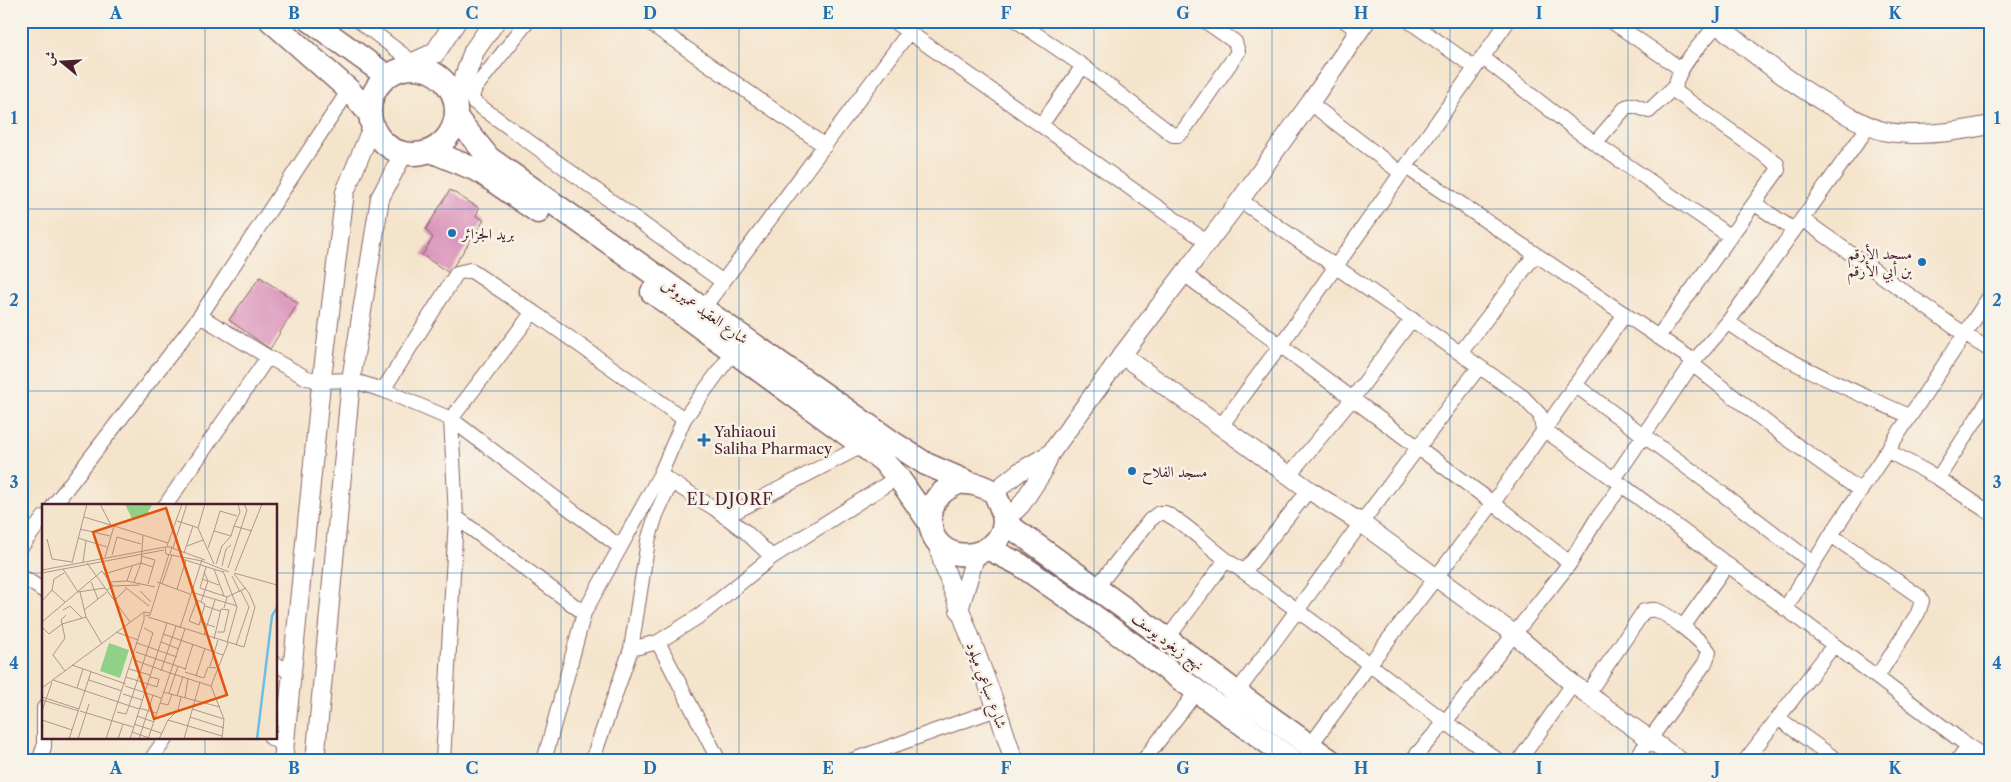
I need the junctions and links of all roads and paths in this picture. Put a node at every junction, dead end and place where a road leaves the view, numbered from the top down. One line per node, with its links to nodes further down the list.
1 (271, 21): 22 (main road)
2 (311, 21): 19 (main road)
3 (359, 21): 19 (street)
4 (456, 21): 19 (main road)
5 (495, 21): 24 (main road)
6 (528, 21): 42 (street)
7 (648, 21): 30 (street)
8 (1017, 21): 18 (street)
9 (1409, 21): 17 (street)
10 (1508, 21): 17 (street)
11 (1611, 21): 20 (street)
12 (895, 22): 16 (street)
13 (1715, 23): 20 (street); 28 (street)
14 (1213, 24): 18 (street)
15 (1357, 25): 23 (street)
16 (909, 32): 26 (street); 30 (street)
17 (1478, 62): 29 (street); 33 (street)
18 (1083, 66): 26 (street)
19 (400, 69): 24 (main road); 25 (main road)
20 (1682, 69): 21 (street)
21 (1674, 87): 29 (street); 35 (street)
22 (349, 90): 25 (main road); 46 (street)
23 (1310, 103): 33 (street); 34 (street)
24 (456, 109): 31 (main road); 47 (main road, شارع العقيد عميروش)
25 (371, 120): 32 (main road); 61 (street)
26 (1042, 125): 38 (street)
27 (1990, 125): 28 (street)
28 (1868, 126): 36 (street)
29 (1595, 143): 37 (street)
30 (825, 146): 42 (street)
31 (431, 151): 32 (main road); 47 (main road, شارع العقيد عميروش)
32 (403, 154): 60 (street)
33 (1404, 170): 39 (street); 40 (street)
34 (1240, 200): 38 (street); 40 (street)
35 (1755, 204): 36 (street); 37 (street)
36 (1798, 225): 49 (street); 50 (street)
37 (1731, 237): 51 (street)
38 (1207, 242): 41 (street)
39 (1535, 255): 45 (street); 55 (street)
40 (1336, 266): 48 (street); 52 (street)
41 (1184, 274): 52 (street); 56 (street)
42 (723, 282): 47 (street)
43 (1990, 296): 50 (street)
44 (533, 312): 63 (street); 67 (street); 68 (street)
45 (1624, 314): 51 (street); 62 (street)
46 (200, 316): 57 (street); 86 (street)
47 (697, 316): 54 (main road, شارع العقيد عميروش); 81 (main road, شارع العقيد عميروش)
48 (1412, 319): 55 (street); 64 (street)
49 (1728, 322): 58 (street); 66 (street)
50 (1964, 334): 53 (street); 66 (street)
51 (1658, 338): 58 (street)
52 (1280, 346): 64 (street); 69 (street)
53 (1990, 350)
54 (733, 352): 67 (street); 72 (main road, شارع العقيد عميروش)
55 (1461, 352): 59 (street)
56 (1122, 355): 69 (street); 75 (street)
57 (268, 357): 61 (street); 87 (street)
58 (1693, 362): 71 (street); 83 (street)
59 (1479, 367): 70 (street); 73 (street)
60 (352, 380): 61 (street); 63 (street); 137 (street)
61 (322, 381): 120 (street)
62 (1574, 384): 70 (street); 71 (street)
63 (383, 390): 68 (street)
64 (1353, 398): 73 (street); 76 (street)
65 (1990, 398): 79 (street)
66 (1909, 416): 74 (street)
67 (684, 419): 78 (street)
68 (451, 420): 89 (street); 97 (street)
69 (1221, 426): 76 (street)
70 (1543, 429): 80 (street); 85 (street)
71 (1644, 435): 80 (street); 102 (street)
72 (864, 445): 77 (main road, شارع العقيد عميروش); 90 (street)
73 (1418, 449): 85 (street); 93 (street)
74 (1888, 451): 79 (street); 83 (street)
75 (1050, 454): 84 (street); 91 (street)
76 (1288, 476): 82 (street)
77 (898, 477): 94 (main road, شارع العقيد عميروش); 99 (street)
78 (666, 478): 90 (street); 97 (street); 118 (street)
79 (1938, 478): 88 (street)
80 (1618, 482): 101 (street); 103 (street)
81 (970, 483): 84 (main road); 94 (main road)
82 (1309, 490): 93 (street); 104 (street)
83 (1861, 491): 95 (street)
84 (994, 492): 91 (main road)
85 (1493, 503): 101 (street); 106 (street)
86 (55, 504)
87 (166, 504)
88 (1990, 513)
89 (456, 517): 112 (street); 138 (street)
90 (725, 517): 99 (street)
91 (1003, 519): 98 (main road); 107 (main road, نهج زيغود يوسف)
92 (42, 521): 96 (street)
93 (1361, 522): 106 (street); 111 (street)
94 (934, 535): 98 (main road); 110 (street, شارع سباعي ميلود)
95 (1831, 535): 102 (street); 121 (street)
96 (21, 547)
97 (620, 547): 112 (street)
98 (982, 551): 110 (street); 123 (main road, نهج زيغود يوسف)
99 (772, 557): 116 (street)
100 (1226, 560): 104 (street); 107 (street); 115 (street)
101 (1570, 563): 114 (street)
102 (1813, 563): 109 (street)
103 (1727, 565): 109 (street); 113 (street)
104 (1244, 572): 111 (street)
105 (21, 576): 108 (street)
106 (1436, 578): 114 (street); 119 (street)
107 (1096, 588): 115 (main road, نهج زيغود يوسف)
108 (42, 590)
109 (1785, 609): 117 (street)
110 (959, 610): 125 (street, شارع سباعي ميلود)
111 (1298, 610): 119 (street); 124 (street)
112 (584, 613): 139 (street)
113 (1683, 627): 122 (street); 128 (street)
114 (1514, 634): 122 (street); 127 (street)
115 (1166, 639): 124 (main road, نهج زيغود يوسف)
116 (658, 642): 118 (street); 141 (street)
117 (1834, 645): 121 (street); 126 (street)
118 (631, 649): 140 (street)
119 (1368, 665): 127 (street); 131 (street)
120 (284, 669): 133 (street)
121 (1877, 677): 132 (street)
122 (1580, 688): 128 (street); 149 (street)
123 (1197, 691): 124 (main road, نهج زيغود يوسف); 144 (street)
124 (1231, 702): 131 (main road, نهج زيغود يوسف); 145 (main road, نهج زيغود يوسف)
125 (997, 709): 142 (street); 143 (street, شارع سباعي ميلود)
126 (1778, 718): 152 (street); 153 (street)
127 (1445, 722): 147 (street); 148 (street)
128 (1651, 739): 150 (street); 151 (street)
129 (44, 740): 135 (street)
130 (165, 740): 136 (street)
131 (1310, 746): 146 (main road, نهج زيغود يوسف)
132 (1968, 746): 134 (street); 154 (street)
133 (279, 748)
134 (1987, 754)
135 (39, 761)
136 (150, 761)
137 (315, 761)
138 (444, 761)
139 (544, 761)
140 (592, 761)
141 (719, 761)
142 (850, 761)
143 (1014, 761)
144 (1143, 761)
145 (1293, 761)
146 (1331, 761)
147 (1411, 761)
148 (1499, 761)
149 (1519, 761)
150 (1634, 761)
151 (1680, 761)
152 (1745, 761)
153 (1838, 761)
154 (1957, 761)

